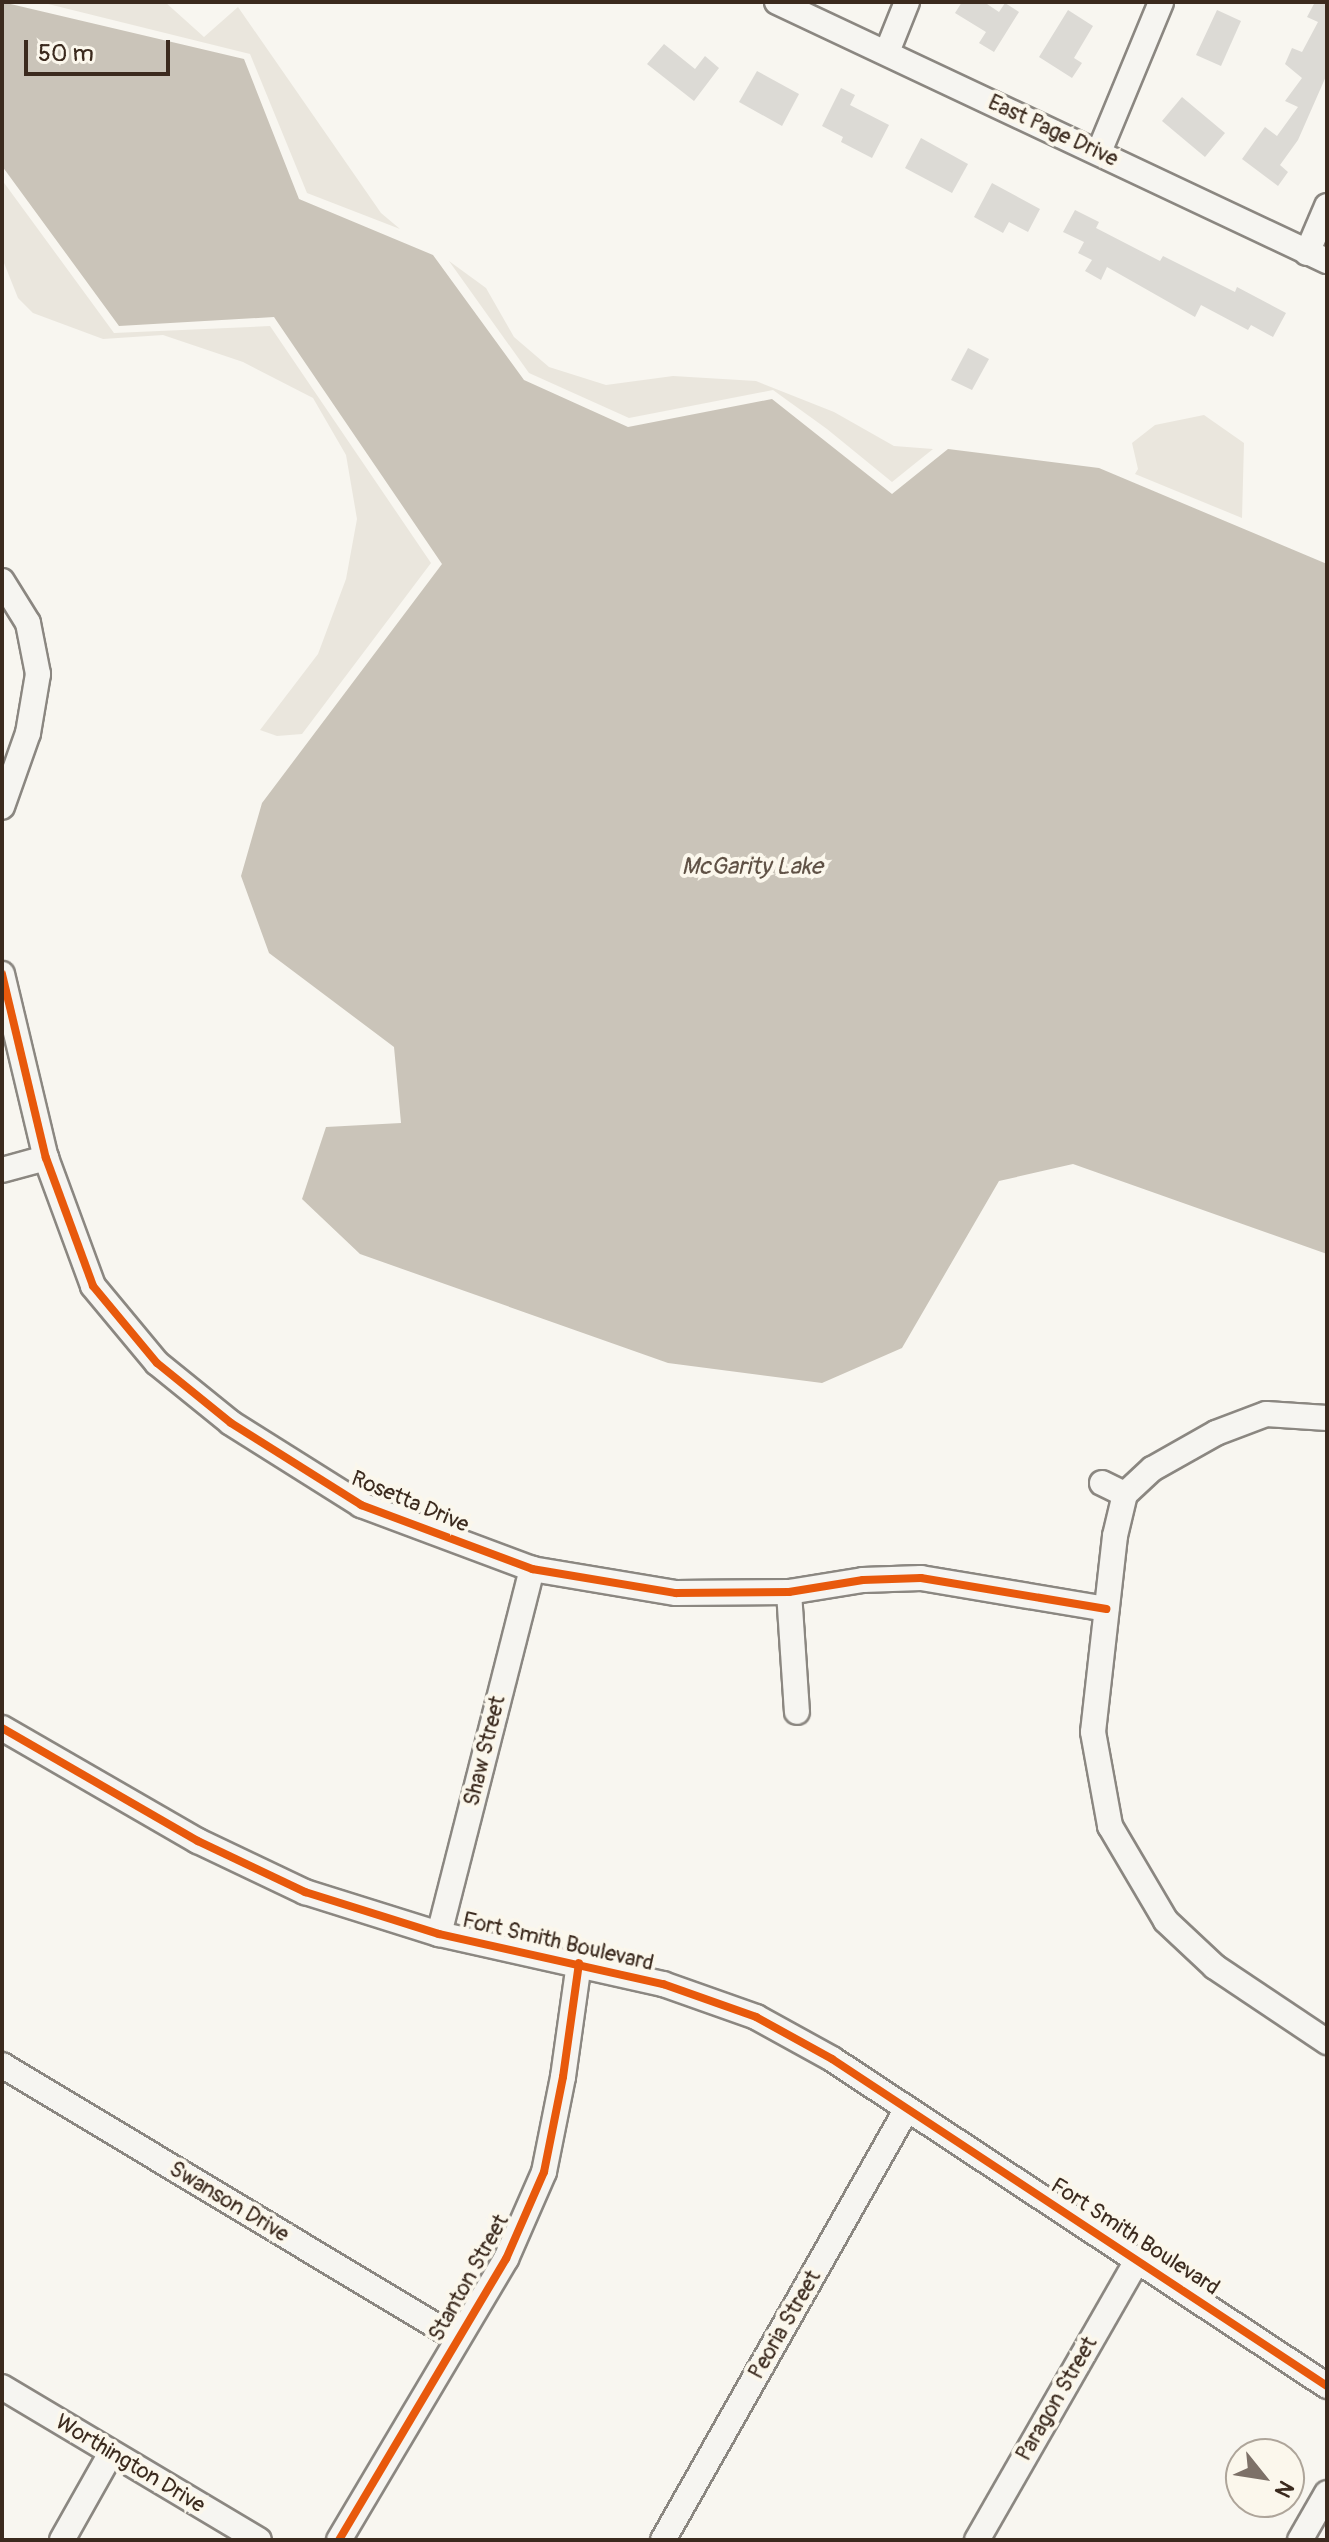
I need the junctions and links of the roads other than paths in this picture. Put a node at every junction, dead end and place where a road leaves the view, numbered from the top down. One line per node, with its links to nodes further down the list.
1 (777, 2): 4 (street, East Page Drive)
2 (907, 2): 4 (street)
3 (1161, 2): 5 (street)
4 (887, 52): 5 (street, East Page Drive)
5 (1099, 152): 7 (street, East Page Drive)
6 (1327, 206): 7 (street)
7 (1317, 257)
8 (2, 581): 9 (street)
9 (2, 807)
10 (2, 974): 11 (street, Rosetta Drive)
11 (46, 1158): 12 (street); 16 (street, Rosetta Drive)
12 (2, 1170)
13 (1327, 1418): 15 (street)
14 (1102, 1483): 15 (street)
15 (1125, 1494): 18 (street)
16 (532, 1569): 17 (street, Rosetta Drive); 21 (street, Shaw Street)
17 (789, 1592): 18 (street, Rosetta Drive); 19 (street)
18 (1106, 1609): 23 (street)
19 (797, 1712)
20 (2, 1728): 21 (street, Fort Smith Boulevard)
21 (439, 1934): 22 (street, Fort Smith Boulevard)
22 (579, 1963): 25 (street, Fort Smith Boulevard); 27 (street, Stanton Street)
23 (1327, 2042)
24 (2, 2065): 27 (street, Swanson Drive)
25 (906, 2110): 26 (street, Fort Smith Boulevard); 35 (street, Peoria Street)
26 (1138, 2259): 28 (street, Fort Smith Boulevard); 36 (street, Paragon Street)
27 (456, 2338): 34 (street, Stanton Street)
28 (1327, 2386)
29 (2, 2387): 30 (street, Worthington Drive)
30 (111, 2453): 32 (street); 33 (street, Worthington Drive)
31 (1327, 2493): 37 (street)
32 (62, 2540)
33 (259, 2540)
34 (339, 2540)
35 (663, 2540)
36 (977, 2540)
37 (1300, 2540)

